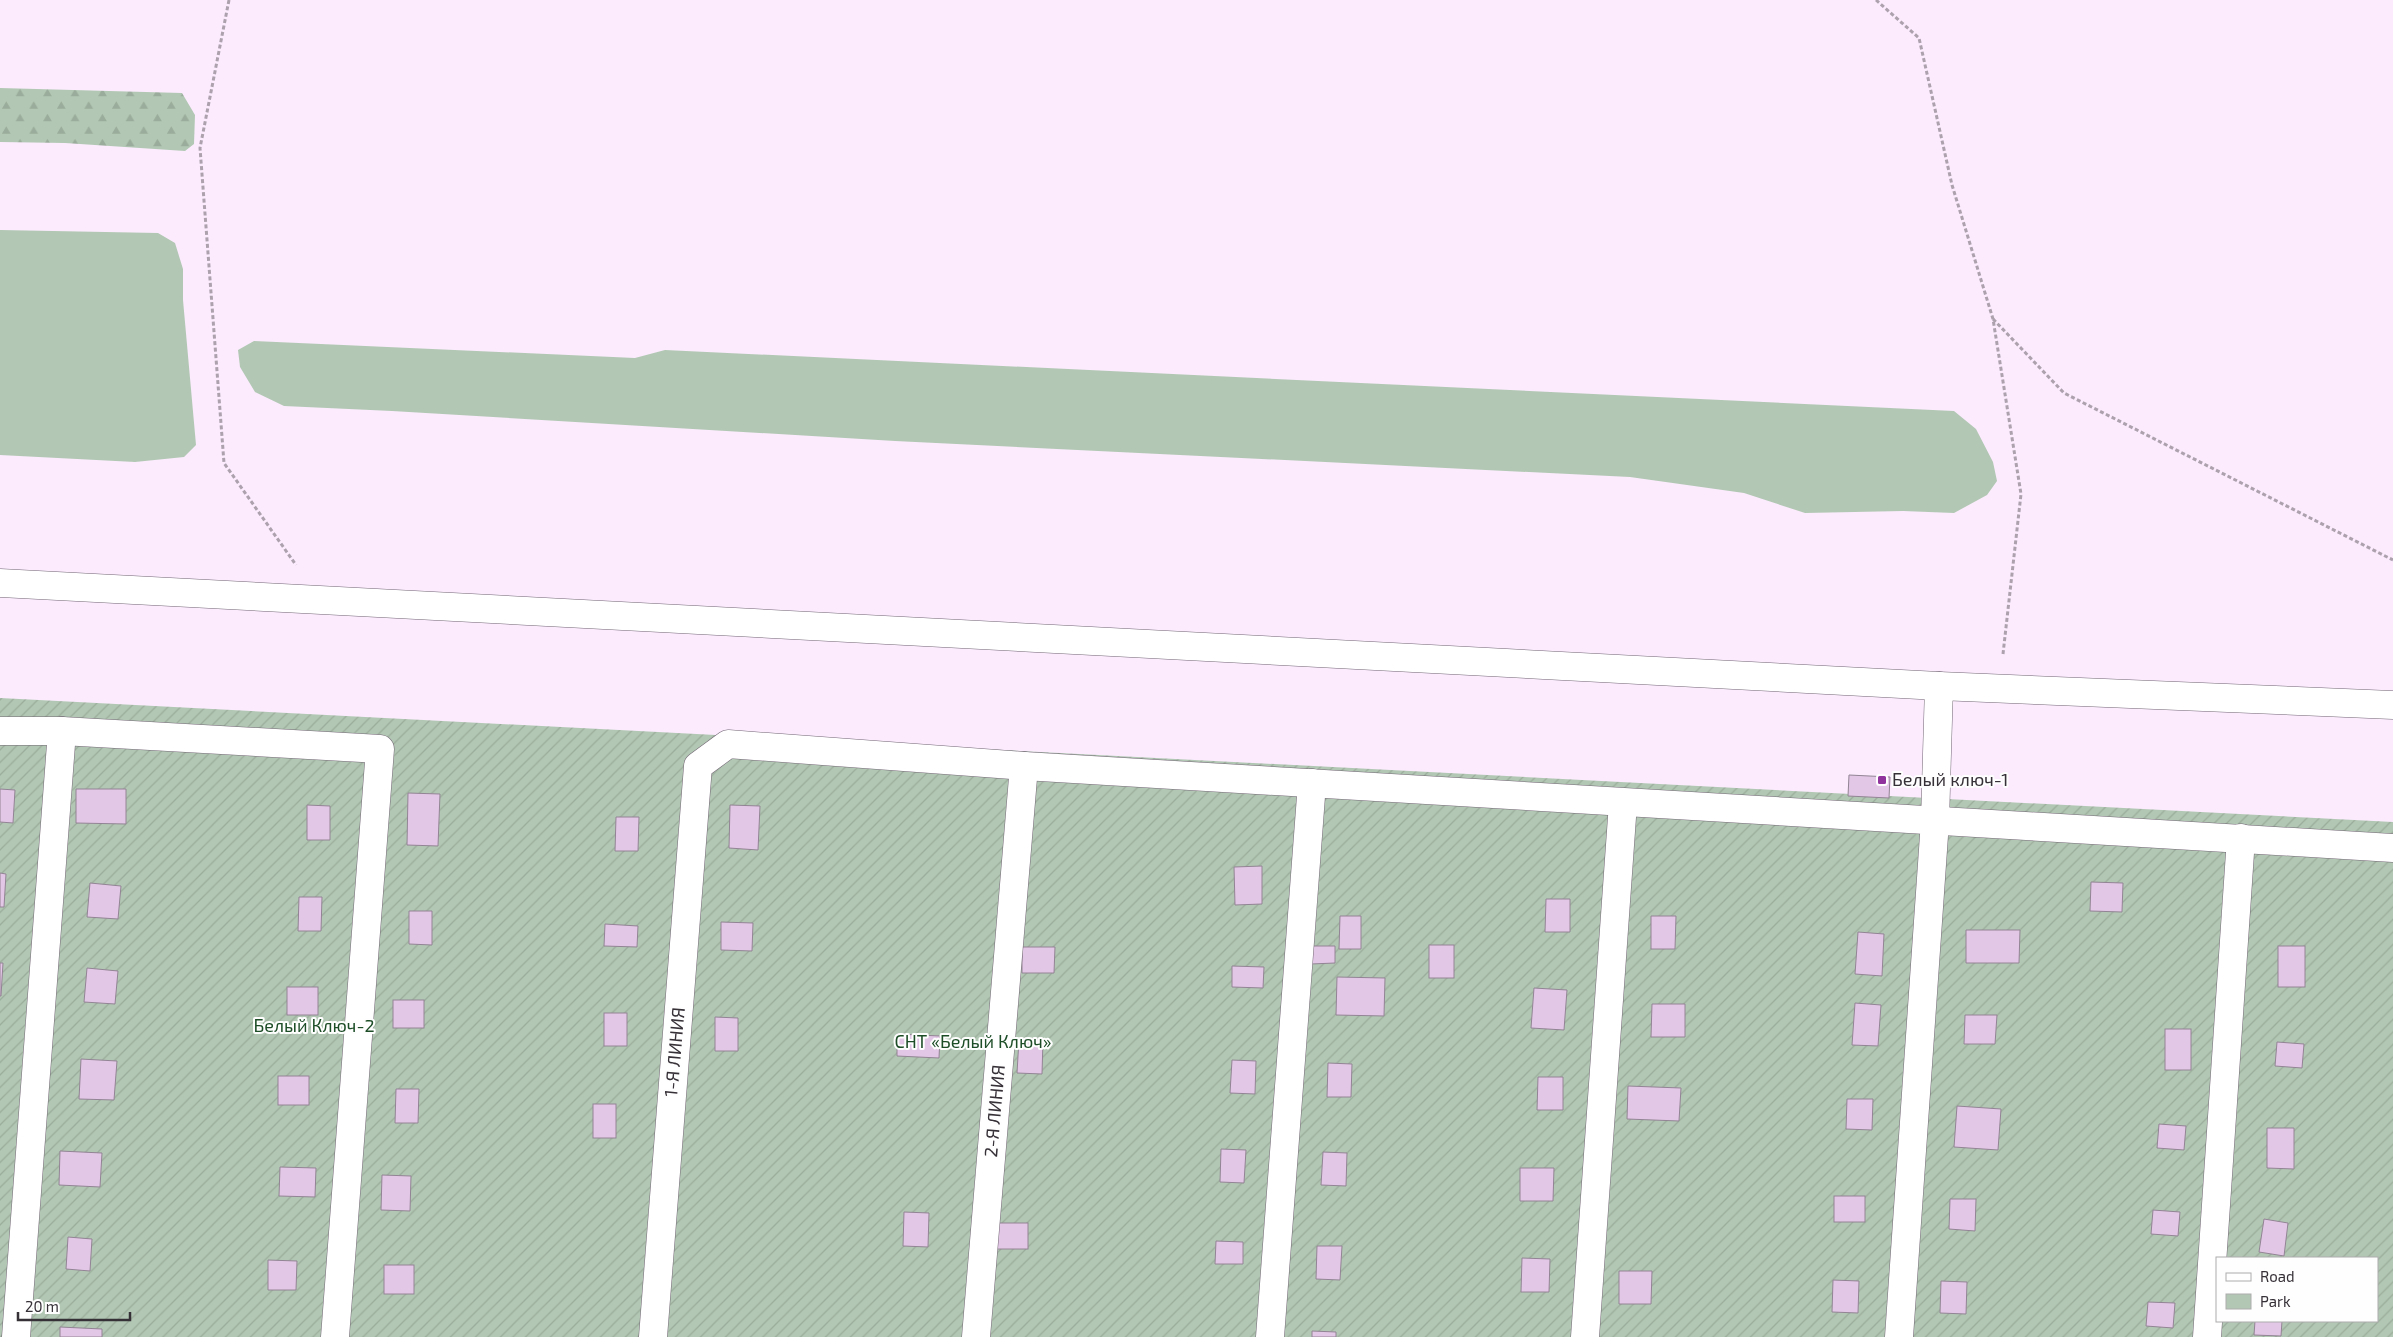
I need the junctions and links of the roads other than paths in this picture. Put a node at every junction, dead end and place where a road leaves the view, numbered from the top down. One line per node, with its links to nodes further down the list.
1 (0, 583): 2 (street)
2 (1938, 686): 3 (street); 9 (street)
3 (2393, 705)
4 (0, 731): 5 (street)
5 (62, 731): 12 (street); 13 (street)
6 (1024, 766): 7 (street); 14 (street, 1-Я ЛИНИЯ); 15 (street, 2-Я ЛИНИЯ)
7 (1312, 783): 8 (street); 16 (street)
8 (1623, 804): 9 (street); 17 (street)
9 (1935, 821): 10 (street); 18 (street)
10 (2241, 838): 11 (street); 19 (street)
11 (2393, 848)
12 (16, 1337)
13 (335, 1337)
14 (652, 1337)
15 (976, 1337)
16 (1270, 1337)
17 (1584, 1337)
18 (1899, 1337)
19 (2207, 1337)

